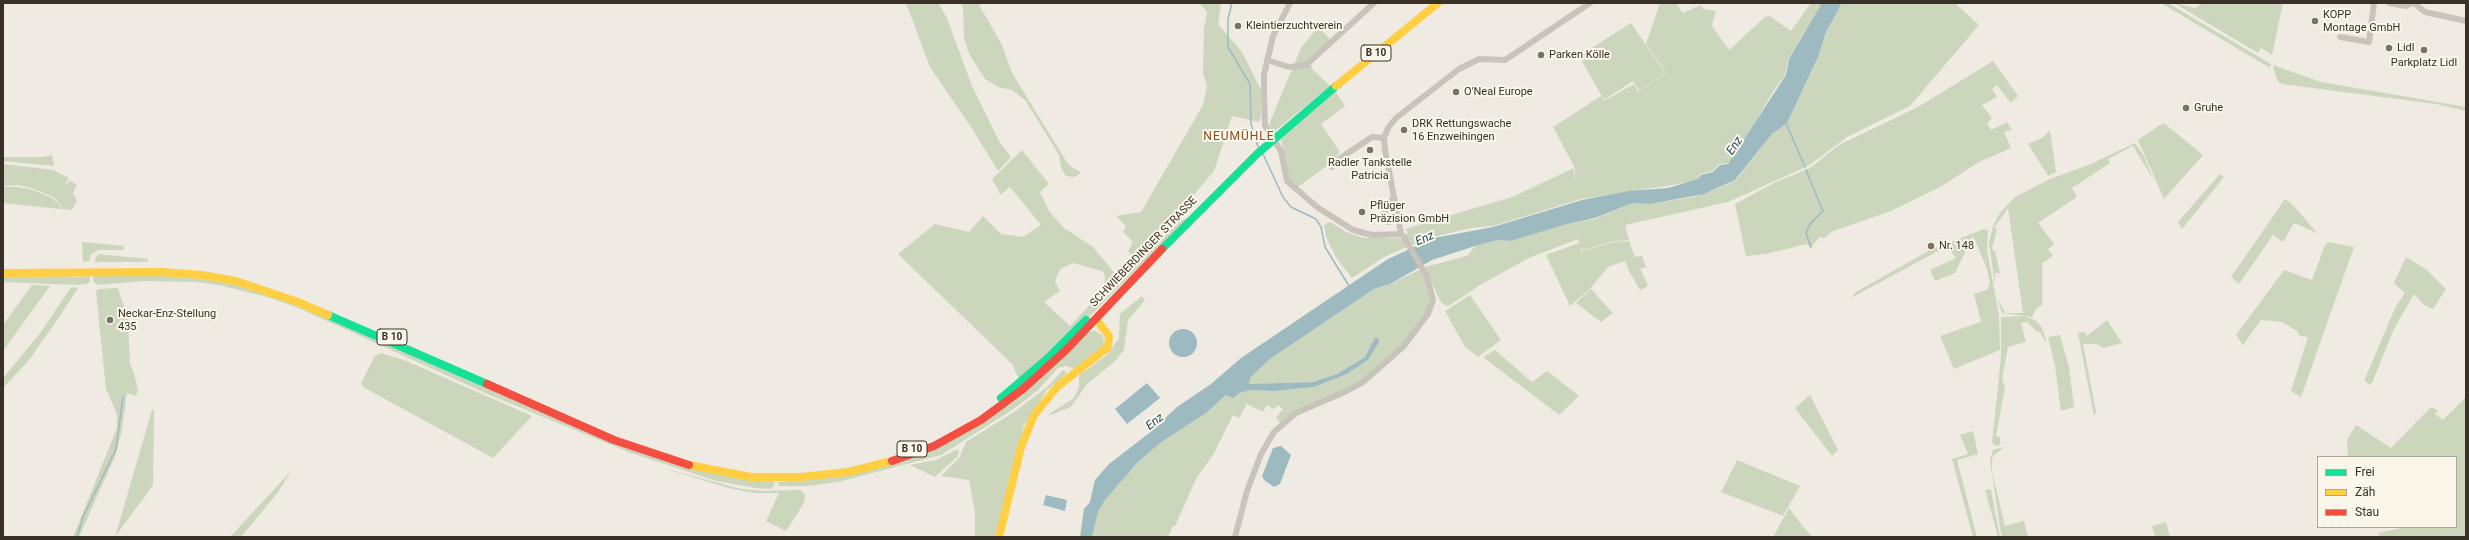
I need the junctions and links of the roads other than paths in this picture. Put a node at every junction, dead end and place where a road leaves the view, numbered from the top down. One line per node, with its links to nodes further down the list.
1 (1290, 3): 11 (street)
2 (1374, 3): 11 (street)
3 (1438, 3): 13 (main road, SCHWIEBERDINGER STRASSE / B 10)
4 (2374, 3): 10 (street)
5 (2389, 3): 6 (street)
6 (2396, 3): 7 (street)
7 (2414, 3): 9 (street)
8 (1587, 4): 12 (street)
9 (2466, 21)
10 (2340, 38)
11 (1267, 60): 13 (street)
12 (1384, 138): 14 (street); 15 (street)
13 (1273, 139): 17 (street); 20 (main road, SCHWIEBERDINGER STRASSE / B 10)
14 (1332, 167)
15 (1393, 198): 16 (street); 16 (street)
16 (1397, 220): 17 (street)
17 (1401, 234): 22 (street)
18 (3, 268): 20 (main road, B 10)
19 (3, 273): 20 (main road, B 10)
20 (1095, 313): 21 (main road)
21 (999, 537)
22 (1235, 537)

